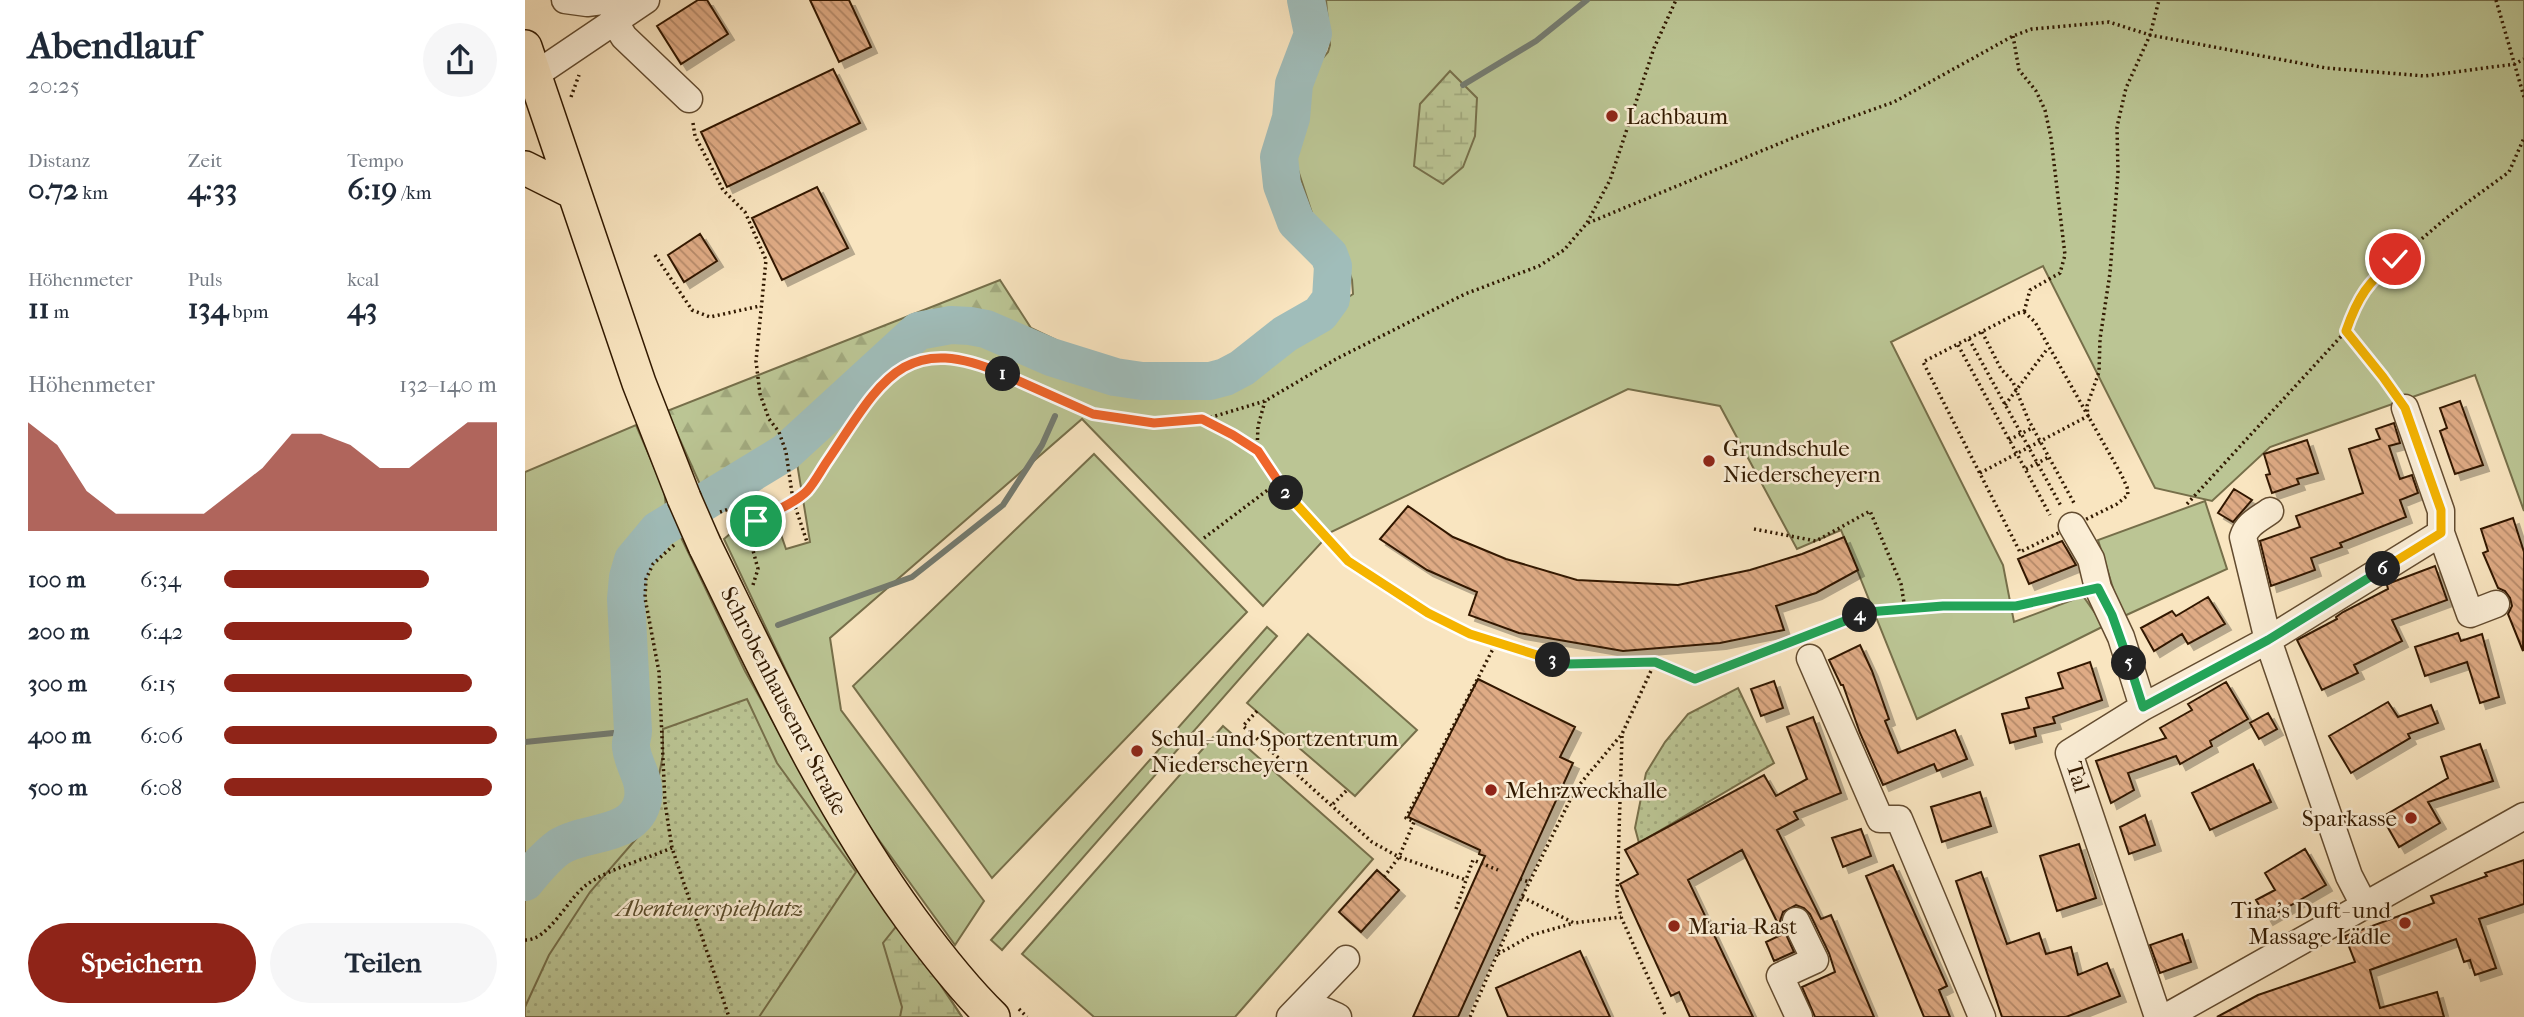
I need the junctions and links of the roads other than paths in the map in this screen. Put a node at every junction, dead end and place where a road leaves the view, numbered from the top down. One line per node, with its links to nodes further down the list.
1 (565, 0): 3 (street)
2 (646, 0): 3 (street)
3 (612, 10): 4 (street); 5 (street)
4 (528, 68): 7 (main road, Schrobenhausener Straße)
5 (689, 99)
6 (525, 168): 7 (main road)
7 (573, 192): 21 (main road, Schrobenhausener Straße, bridge)
8 (2405, 408): 11 (street)
9 (2270, 511): 13 (street)
10 (2071, 526): 15 (street)
11 (2441, 533): 12 (street); 13 (street, Tal)
12 (2496, 604)
13 (2268, 640): 15 (street, Tal); 17 (street)
14 (1806, 644): 24 (street)
15 (2143, 707): 25 (street, Tal)
16 (2524, 816): 17 (street)
17 (2364, 905): 26 (street)
18 (1797, 921): 23 (street)
19 (1346, 959): 20 (street)
20 (1293, 1016): 22 (street)
21 (993, 1017)
22 (1339, 1017)
23 (1799, 1017)
24 (1982, 1017)
25 (2158, 1017)
26 (2166, 1017)

